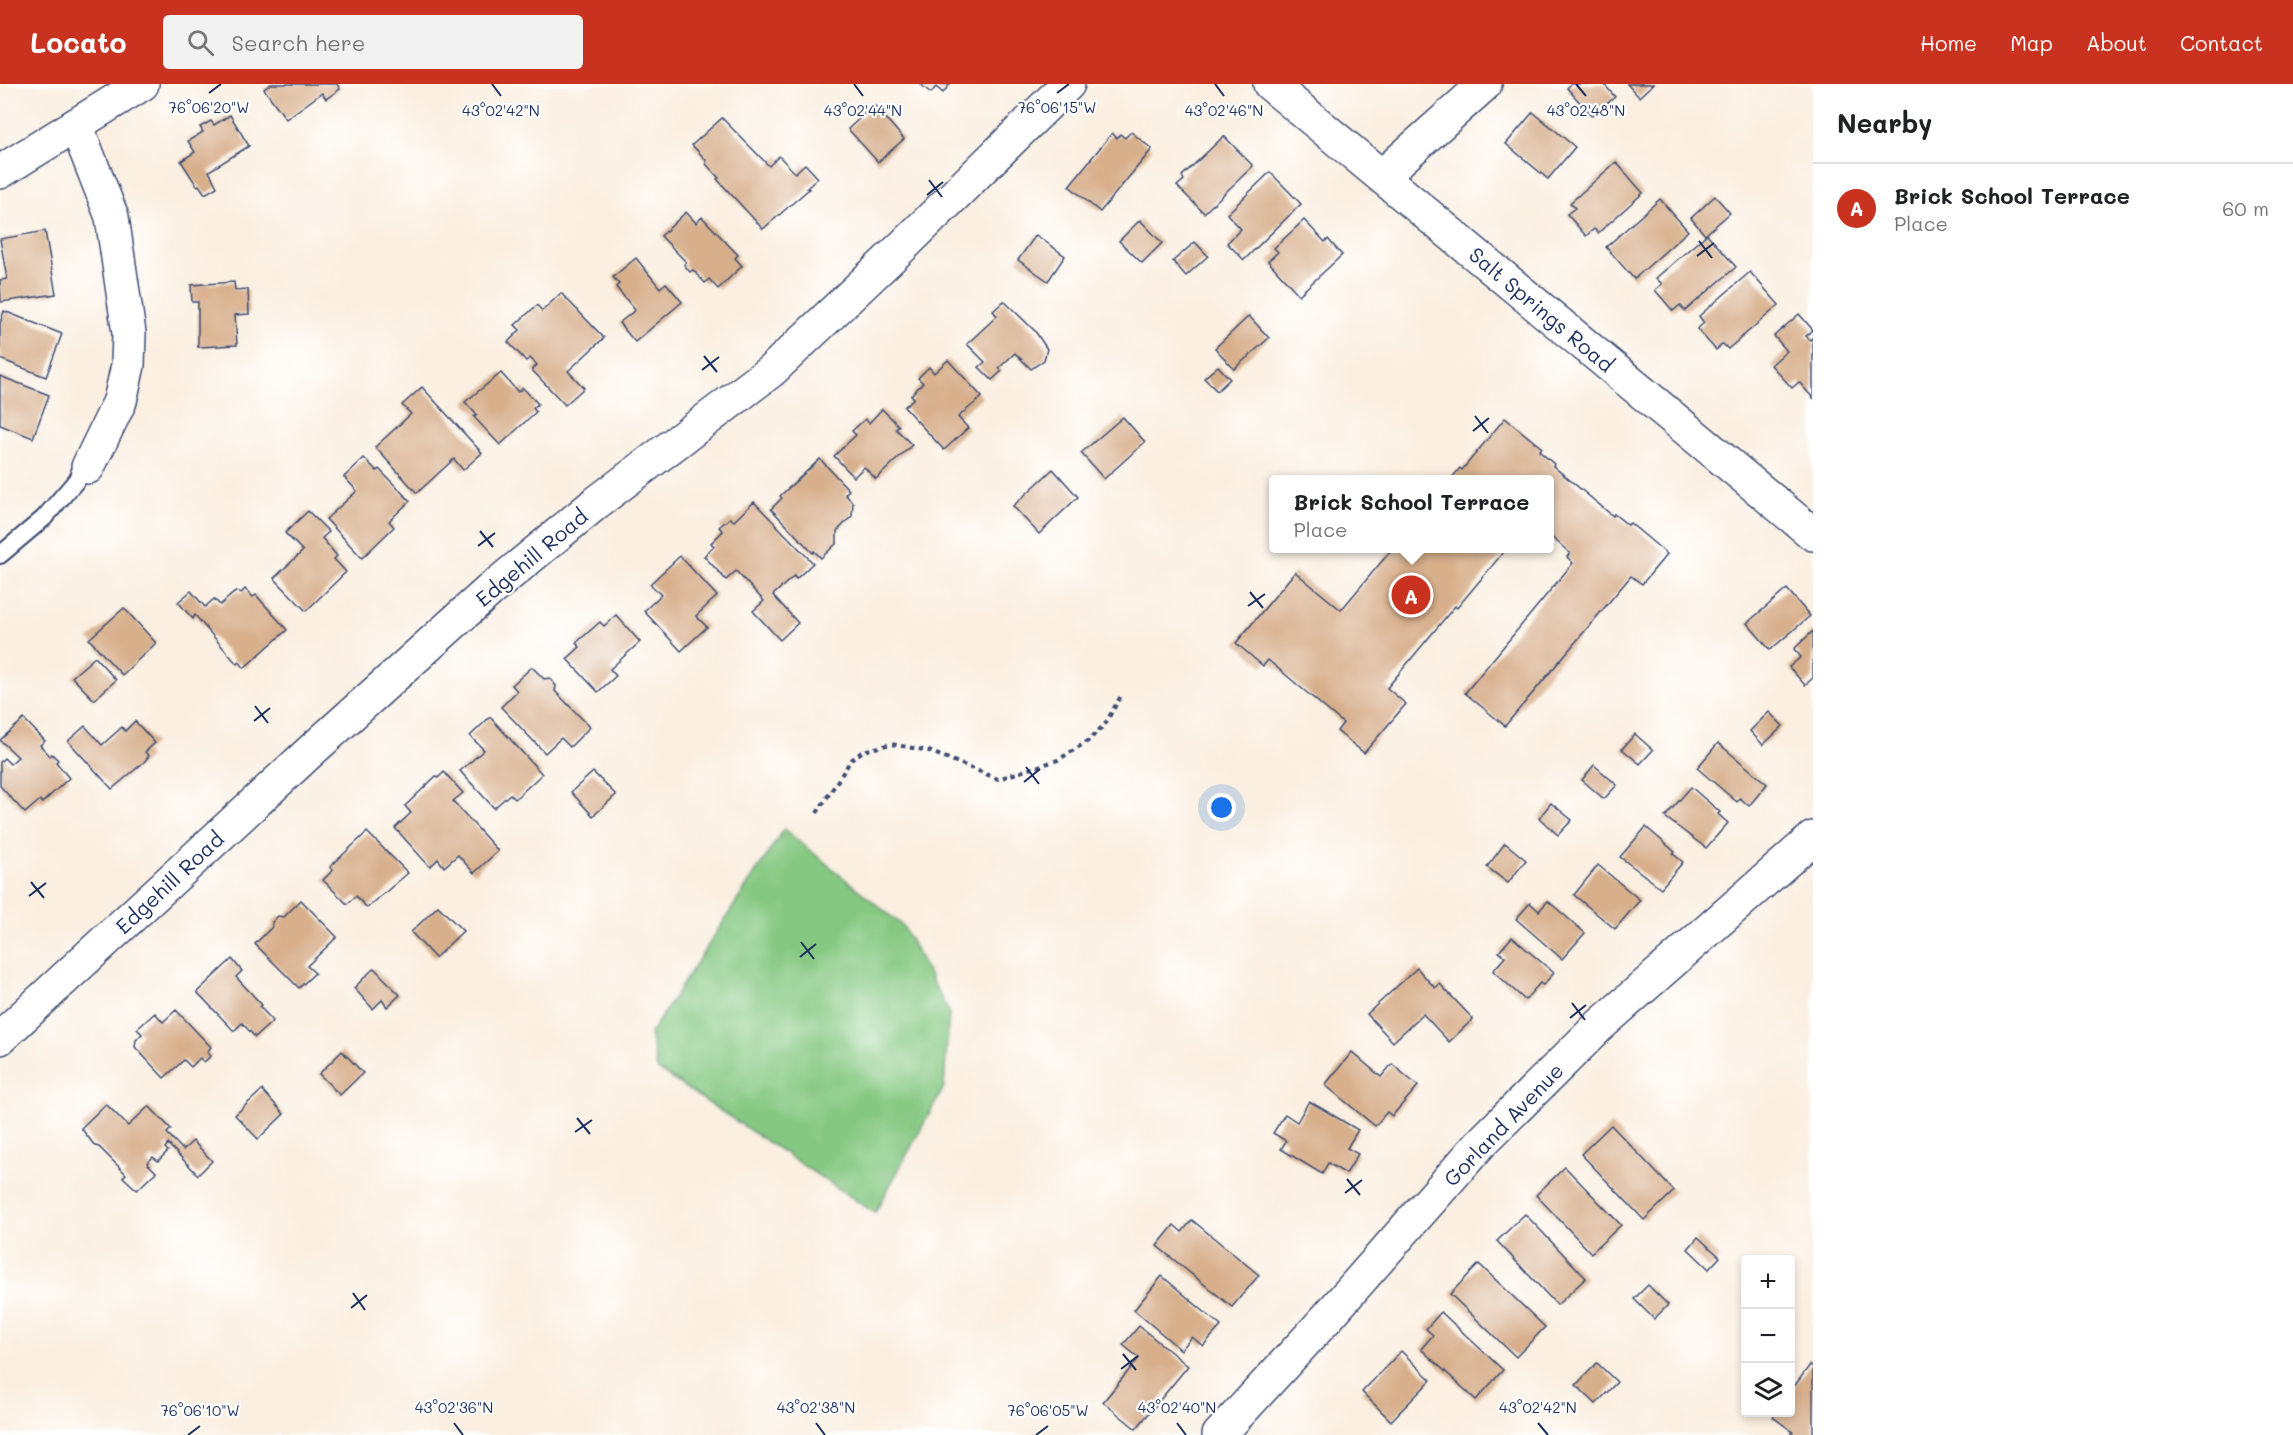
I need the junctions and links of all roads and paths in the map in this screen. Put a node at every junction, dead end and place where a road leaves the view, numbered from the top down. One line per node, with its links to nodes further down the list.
1 (142, 84): 5 (street)
2 (1068, 84): 14 (street, Edgehill Road)
3 (1270, 84): 7 (street, Salt Springs Road)
4 (1485, 84): 7 (street)
5 (76, 125): 6 (street); 8 (street)
6 (0, 172)
7 (1382, 176): 9 (street, Salt Springs Road)
8 (88, 467): 10 (lane)
9 (1813, 534)
10 (0, 555)
11 (1122, 694): 12 (path)
12 (817, 813)
13 (1813, 838): 15 (street, Gorland Avenue)
14 (0, 1038)
15 (1219, 1435)

